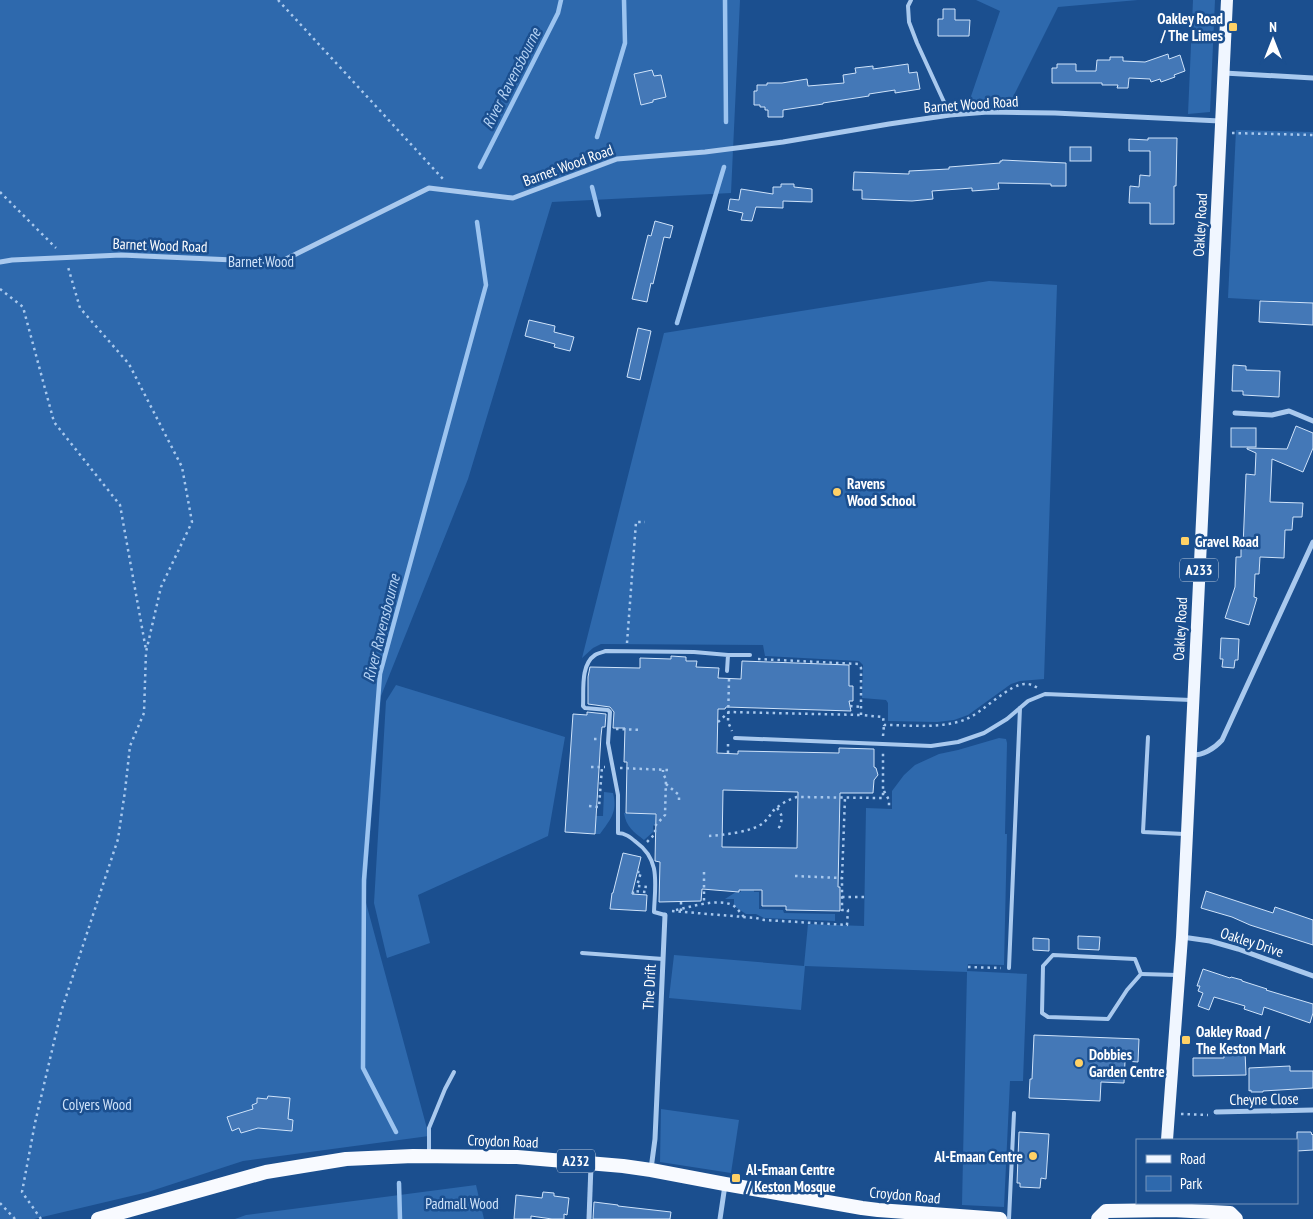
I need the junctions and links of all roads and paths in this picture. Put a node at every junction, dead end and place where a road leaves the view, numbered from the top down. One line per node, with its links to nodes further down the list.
1 (278, 0): 9 (path)
2 (911, 0): 6 (lane)
3 (1227, 0): 4 (main road, Oakley Road / A233)
4 (1224, 73): 5 (street); 7 (main road, Oakley Road / A233)
5 (1313, 78)
6 (950, 116): 7 (street, Barnet Wood Road); 9 (street, Barnet Wood Road)
7 (1221, 127): 8 (path); 24 (main road, Oakley Road / A233)
8 (1313, 135)
9 (453, 191): 11 (street, Barnet Wood Road)
10 (0, 192): 11 (path)
11 (65, 257): 12 (street, Barnet Wood Road); 19 (path)
12 (0, 262)
13 (0, 289): 19 (path)
14 (1235, 413): 15 (street)
15 (1313, 421)
16 (645, 522): 18 (path)
17 (1313, 542): 37 (street)
18 (627, 651): 20 (lane); 32 (lane)
19 (146, 652): 90 (path)
20 (728, 655): 21 (lane); 22 (lane)
21 (750, 655): 26 (path)
22 (728, 671): 28 (path)
23 (1041, 689): 31 (path)
24 (1193, 700): 27 (lane); 37 (main road, Oakley Road / A233)
25 (850, 706): 26 (path)
26 (861, 706): 29 (path)
27 (1020, 708): 36 (lane); 72 (lane)
28 (729, 712): 29 (path); 30 (path); 35 (path)
29 (861, 715): 31 (path)
30 (718, 722)
31 (884, 725): 36 (path)
32 (609, 729): 33 (path); 40 (lane)
33 (642, 730)
34 (1148, 737): 52 (lane)
35 (735, 738): 36 (lane)
36 (883, 744): 45 (path)
37 (1190, 755): 52 (main road, Oakley Road / A233)
38 (591, 767): 39 (path)
39 (602, 767): 40 (path); 48 (path)
40 (612, 768): 41 (path); 54 (lane, The Drift)
41 (663, 770): 42 (path); 43 (path)
42 (668, 770)
43 (666, 786): 44 (path); 47 (path); 54 (path)
44 (662, 788)
45 (883, 790): 46 (path); 50 (path)
46 (845, 797): 49 (path); 58 (path)
47 (679, 800)
48 (589, 806)
49 (777, 808): 51 (path); 53 (path)
50 (889, 808)
51 (778, 830)
52 (1186, 834): 68 (main road, Oakley Road / A233)
53 (709, 836)
54 (643, 847): 59 (lane, The Drift)
55 (637, 872): 59 (path)
56 (704, 872): 64 (path)
57 (796, 876): 58 (path)
58 (842, 878): 62 (path)
59 (654, 890): 60 (path); 66 (lane, The Drift)
60 (633, 894)
61 (865, 897): 62 (path)
62 (842, 898): 67 (path)
63 (681, 902): 65 (path)
64 (704, 904): 65 (path); 67 (path)
65 (681, 910): 67 (path)
66 (666, 915): 70 (street, The Drift)
67 (744, 916)
68 (1182, 937): 74 (main road, Oakley Road / A233); 75 (street, Oakley Drive)
69 (582, 953): 70 (lane)
70 (663, 959): 84 (street, The Drift)
71 (968, 967): 72 (path)
72 (1009, 968)
73 (1141, 974): 73 (lane); 74 (lane)
74 (1180, 975): 80 (main road, Oakley Road / A233)
75 (1313, 976)
76 (454, 1072): 82 (lane)
77 (1313, 1110): 78 (street, Cheyne Close)
78 (1216, 1112): 80 (path)
79 (1014, 1113): 95 (lane)
80 (1168, 1113): 81 (main road, Oakley Road / A233)
81 (1167, 1139)
82 (429, 1156): 83 (highway, Croydon Road / A232); 91 (highway, Croydon Road / A232)
83 (592, 1162): 84 (highway, Croydon Road / A232); 92 (street)
84 (651, 1170): 85 (highway, Croydon Road / A232)
85 (725, 1184): 93 (street); 94 (highway, Croydon Road / A232)
86 (0, 1203): 89 (path)
87 (1157, 1210): 88 (highway); 97 (highway)
88 (1172, 1210): 98 (highway)
89 (14, 1219)
90 (41, 1219)
91 (98, 1219)
92 (589, 1219)
93 (720, 1219)
94 (1000, 1219)
95 (1009, 1219)
96 (1094, 1219): 97 (highway)
97 (1098, 1219)
98 (1236, 1219)

